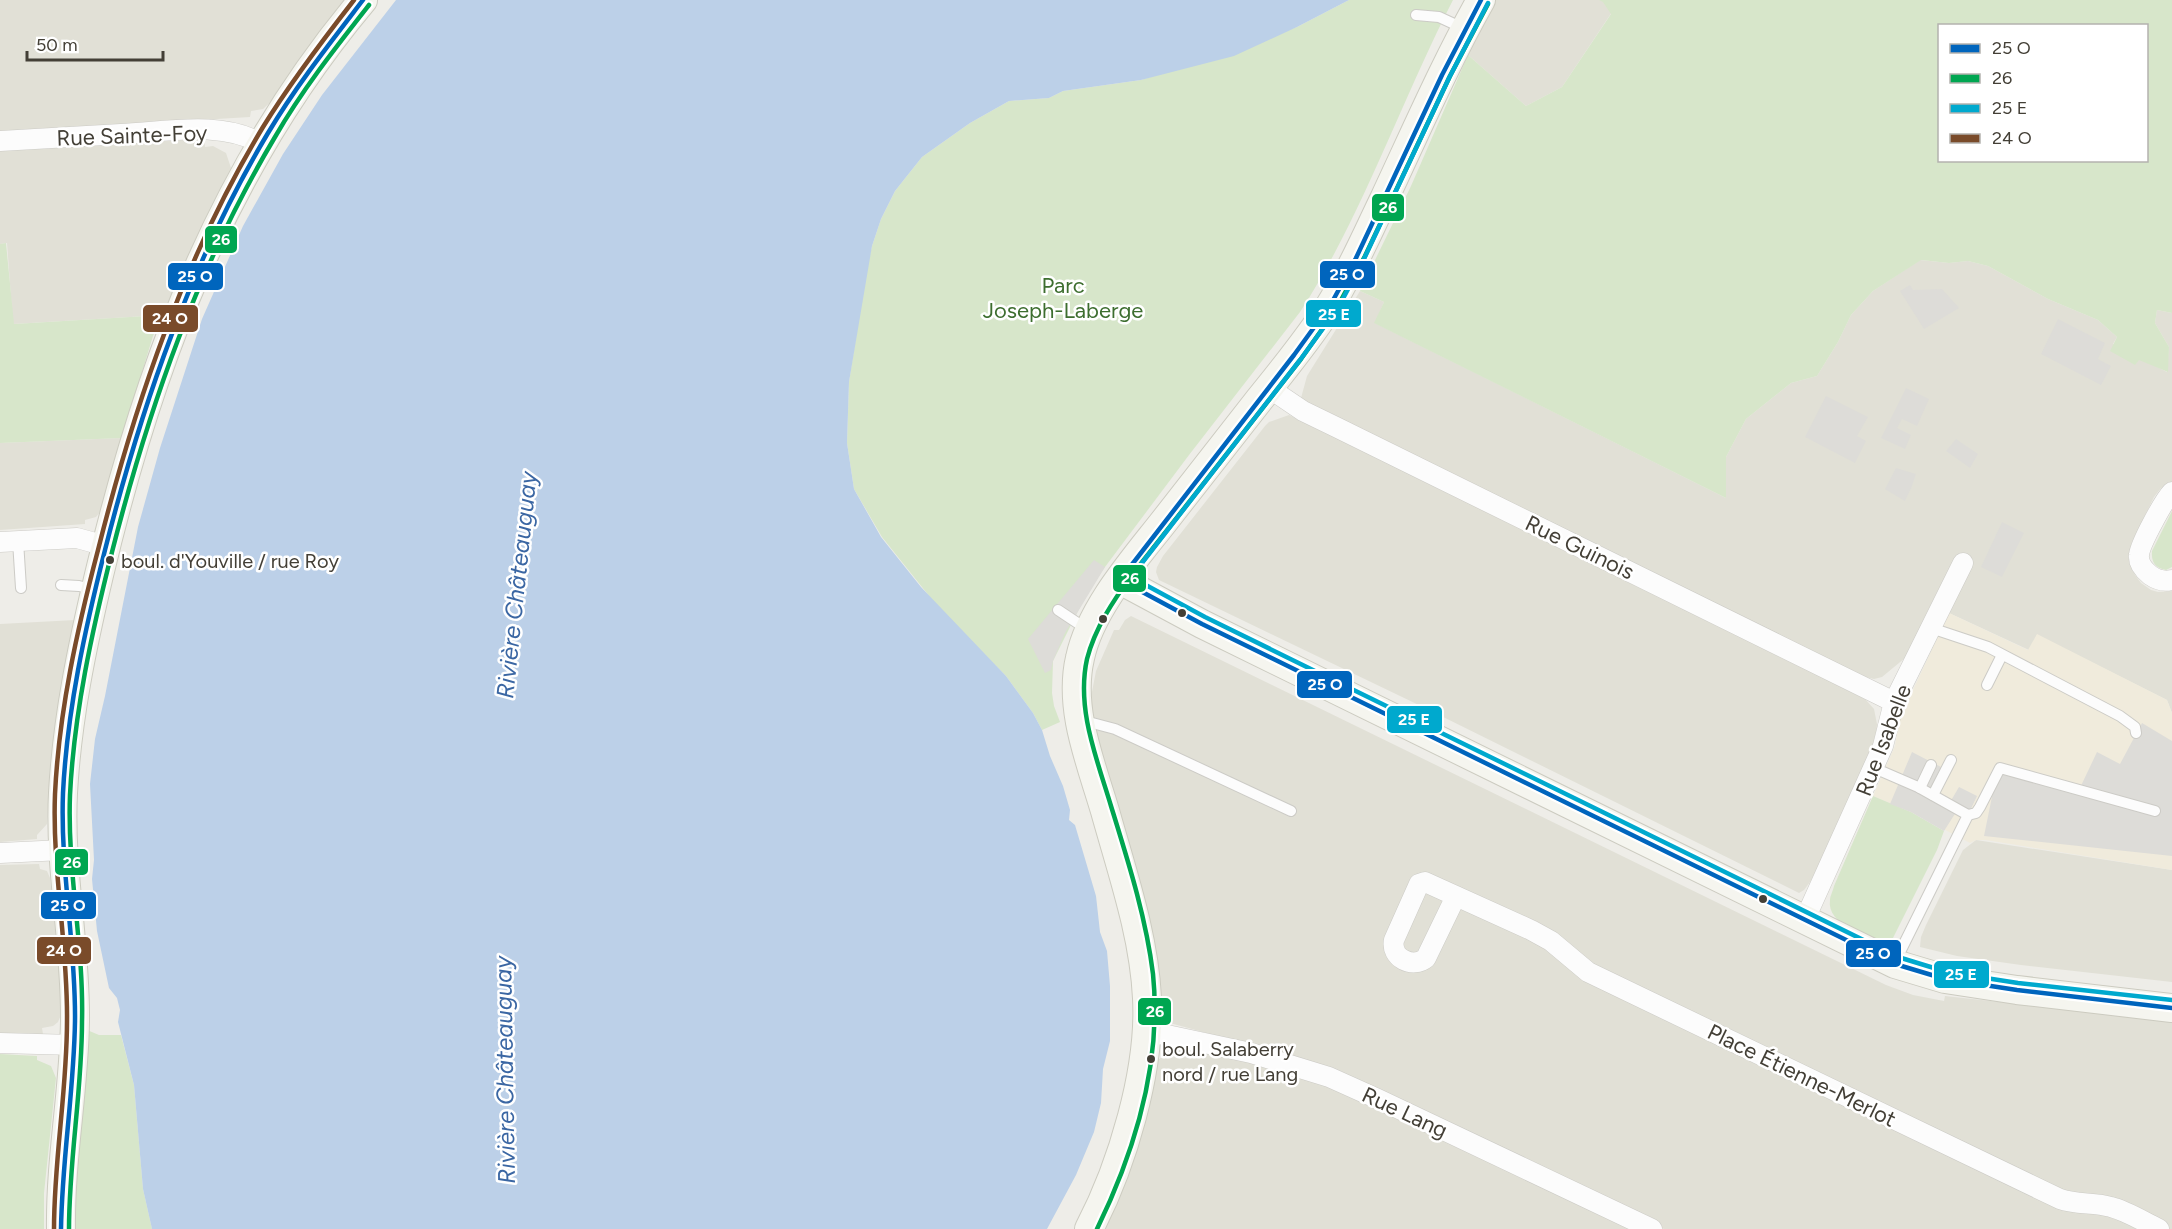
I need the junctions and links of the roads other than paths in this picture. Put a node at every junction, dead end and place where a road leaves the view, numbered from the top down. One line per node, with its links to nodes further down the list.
1 (363, 0): 6 (street)
2 (1481, 0): 4 (street)
3 (1416, 15): 4 (lane)
4 (1465, 29): 7 (street)
5 (0, 141): 6 (street, Rue Sainte-Foy)
6 (262, 144): 10 (street)
7 (1269, 388): 12 (street); 22 (street, Rue Guinois)
8 (2172, 492): 13 (street)
9 (9, 541): 10 (street); 15 (lane)
10 (106, 546): 16 (street)
11 (1963, 563): 18 (street, Rue Isabelle)
12 (1120, 580): 19 (street); 36 (street)
13 (2172, 580)
14 (61, 585): 16 (lane)
15 (21, 588)
16 (96, 590): 33 (street)
17 (1058, 610): 19 (lane)
18 (1931, 628): 20 (lane); 22 (street, Rue Isabelle)
19 (1089, 630): 23 (street)
20 (2002, 655): 21 (lane); 24 (lane)
21 (1987, 686)
22 (1894, 702): 27 (street, Rue Isabelle)
23 (1080, 720): 30 (lane); 39 (street)
24 (2136, 733)
25 (1951, 760): 29 (lane)
26 (1930, 765): 28 (lane)
27 (1874, 768): 28 (lane); 36 (street, Rue Isabelle)
28 (1920, 788): 29 (lane)
29 (1934, 795): 32 (lane)
30 (1291, 811)
31 (2155, 811): 32 (lane)
32 (1968, 815): 37 (lane)
33 (63, 850): 34 (street); 41 (street)
34 (0, 853)
35 (1456, 896): 45 (street, Place Étienne-Merlot)
36 (1805, 919): 37 (street)
37 (1895, 964): 38 (street)
38 (2172, 1008)
39 (1146, 1033): 43 (street); 44 (street, Rue Lang)
40 (0, 1043): 41 (street)
41 (75, 1045): 42 (street)
42 (61, 1229)
43 (1089, 1229)
44 (1652, 1229)
45 (2158, 1229)

